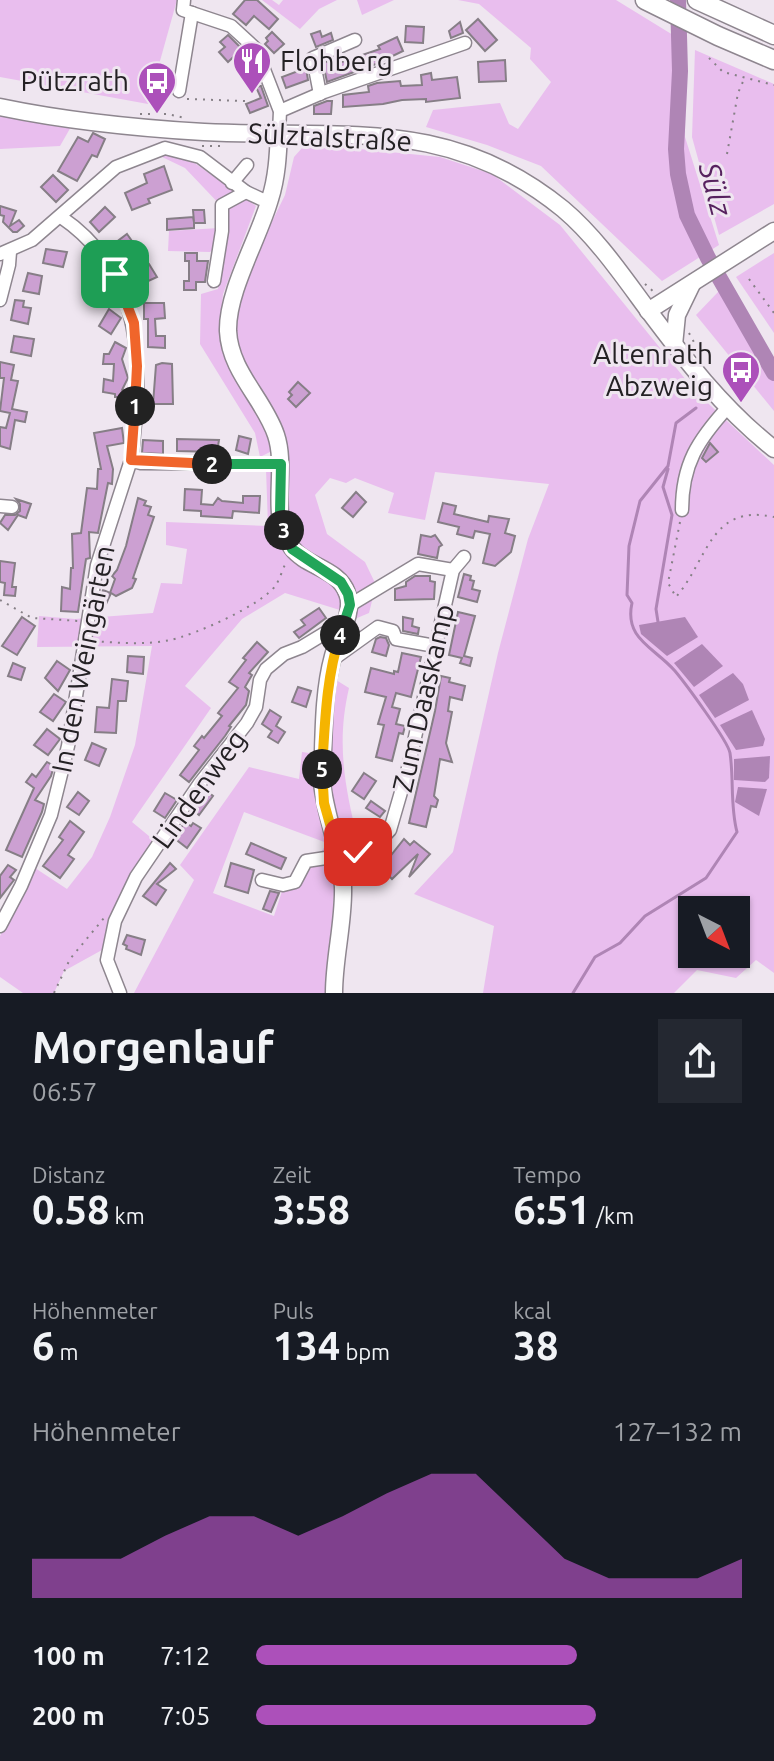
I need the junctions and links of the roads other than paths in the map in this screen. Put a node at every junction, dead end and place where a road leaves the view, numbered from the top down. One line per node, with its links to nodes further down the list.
1 (184, 0): 4 (street)
2 (645, 0): 8 (highway)
3 (697, 0): 5 (highway)
4 (192, 13): 9 (street); 12 (street)
5 (773, 33)
6 (355, 40): 10 (street)
7 (465, 43): 10 (street)
8 (774, 60)
9 (179, 91)
10 (320, 94): 12 (street)
11 (0, 107): 13 (main road, Sülztalstraße)
12 (280, 111): 13 (street)
13 (279, 133): 17 (main road); 24 (main road, Sülztalstraße)
14 (247, 165): 15 (street)
15 (232, 183): 16 (street); 18 (street)
16 (246, 192): 17 (street); 22 (street)
17 (270, 200): 29 (main road)
18 (61, 217): 20 (street); 28 (street, In den Weingärten)
19 (774, 231): 21 (main road)
20 (5, 253): 23 (street)
21 (698, 279): 24 (main road); 25 (main road)
22 (214, 281)
23 (0, 300)
24 (655, 306): 25 (main road, Sülztalstraße)
25 (674, 345): 26 (main road, Sülztalstraße)
26 (728, 407): 27 (main road, Sülztalstraße); 30 (street)
27 (774, 449)
28 (131, 460): 29 (street); 38 (street, In den Weingärten)
29 (281, 464): 33 (main road)
30 (682, 510)
31 (464, 557): 32 (street, Zum Daaskamp)
32 (453, 570): 33 (street, Lindenweg); 34 (street, Zum Daaskamp)
33 (347, 613): 35 (main road); 39 (street, Lindenweg)
34 (435, 646): 35 (street); 36 (street, Zum Daaskamp)
35 (332, 660): 36 (main road)
36 (339, 856): 37 (street, Zum Daaskamp); 40 (main road)
37 (262, 880)
38 (0, 926)
39 (120, 993)
40 (334, 993)

